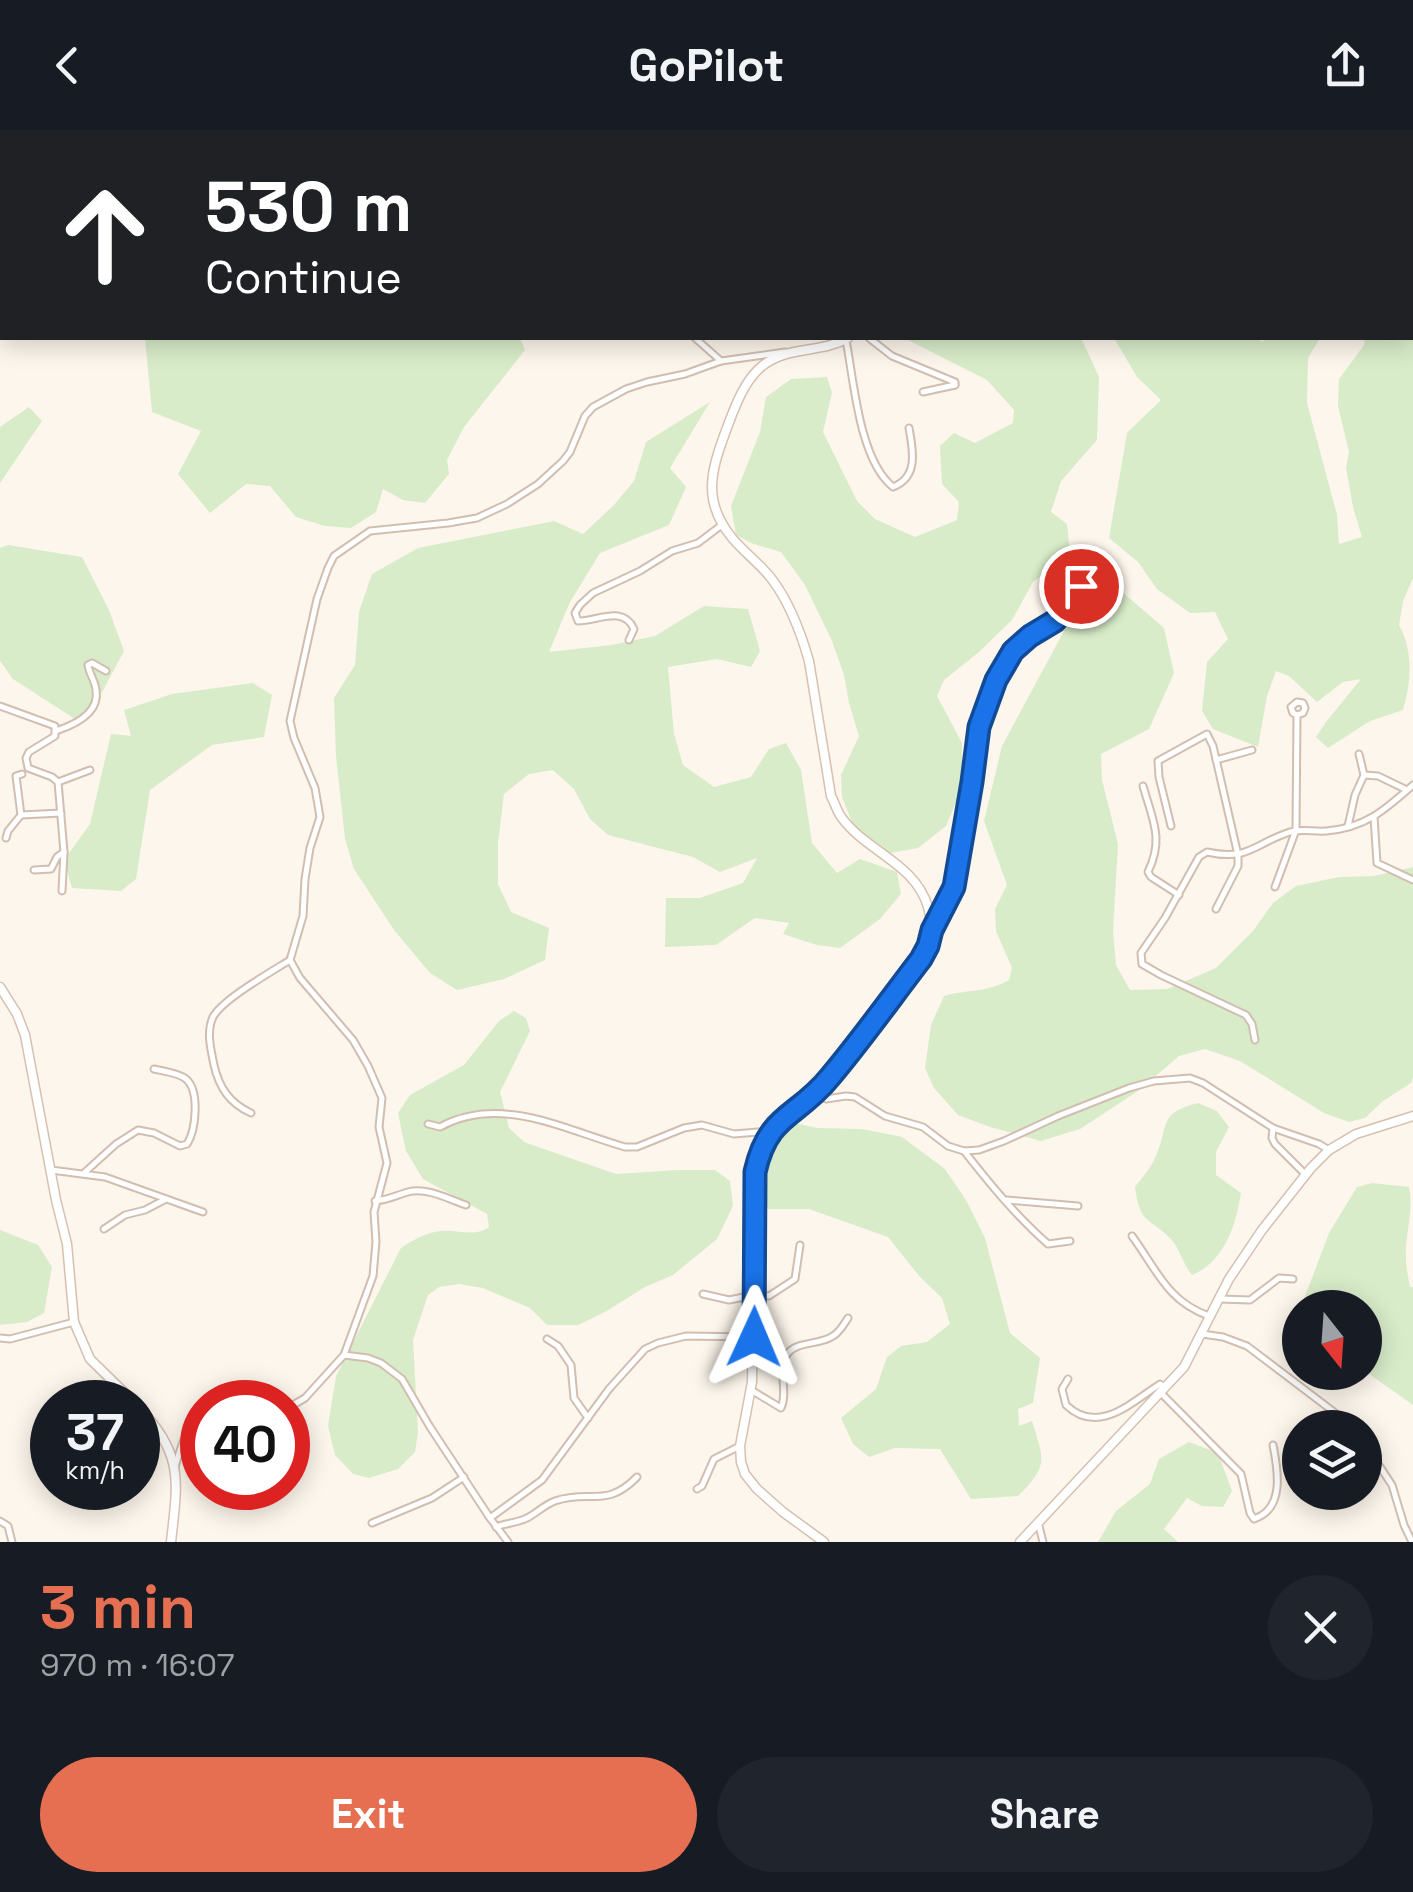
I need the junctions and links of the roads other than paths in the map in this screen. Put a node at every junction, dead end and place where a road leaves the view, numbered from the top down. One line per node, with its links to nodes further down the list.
1 (696, 340): 6 (street)
2 (842, 340): 5 (street)
3 (846, 340): 8 (street)
4 (872, 340): 7 (street)
5 (785, 352): 6 (street); 9 (street)
6 (721, 361): 41 (street)
7 (923, 392)
8 (908, 428)
9 (723, 524): 11 (street); 40 (street)
10 (1081, 586): 40 (street)
11 (628, 640)
12 (106, 671): 15 (street)
13 (0, 706): 15 (street)
14 (1298, 715): 30 (street)
15 (56, 731): 22 (street)
16 (1252, 750): 18 (street)
17 (1359, 754): 21 (street)
18 (1216, 760): 28 (street); 33 (street)
19 (90, 770): 22 (street)
20 (22, 774): 26 (street)
21 (1364, 775): 24 (street); 29 (street)
22 (58, 782): 25 (street)
23 (1143, 786): 38 (street)
24 (1410, 788): 27 (street)
25 (61, 813): 26 (street); 32 (street)
26 (22, 815): 31 (street)
27 (1374, 817): 29 (street); 35 (street)
28 (1171, 826)
29 (1348, 826): 30 (street)
30 (1296, 830): 33 (street); 36 (street)
31 (6, 838)
32 (64, 852): 34 (street); 37 (street)
33 (1238, 855): 38 (street); 39 (street)
34 (34, 870)
35 (1413, 880)
36 (1275, 887)
37 (62, 891)
38 (1178, 895): 43 (street)
39 (1216, 909)
40 (932, 930): 45 (street)
41 (290, 960): 46 (street); 58 (street)
42 (0, 988): 53 (street)
43 (1254, 1040)
44 (154, 1068): 54 (street)
45 (815, 1094): 50 (street); 52 (street)
46 (250, 1114)
47 (1413, 1116): 51 (street)
48 (428, 1124): 50 (street)
49 (1274, 1128): 51 (street); 52 (street); 55 (street)
50 (770, 1131): 68 (street)
51 (1330, 1150): 55 (street)
52 (964, 1151): 57 (street)
53 (51, 1170): 54 (street); 72 (street)
54 (84, 1173): 56 (street)
55 (1306, 1175): 69 (street)
56 (166, 1199): 61 (street); 62 (street)
57 (1004, 1200): 60 (street); 64 (street)
58 (376, 1201): 59 (street); 77 (street)
59 (466, 1205)
60 (1078, 1206)
61 (203, 1212)
62 (104, 1229)
63 (1132, 1236): 70 (street)
64 (1070, 1241)
65 (800, 1244): 68 (street)
66 (1293, 1279): 69 (street)
67 (703, 1294): 68 (street)
68 (754, 1296): 74 (street)
69 (1219, 1298): 70 (street)
70 (1209, 1316): 73 (street)
71 (848, 1318): 80 (street)
72 (74, 1322): 75 (street); 79 (street)
73 (1202, 1334): 81 (street); 83 (street)
74 (754, 1337): 80 (street); 84 (street)
75 (0, 1338)
76 (547, 1339): 84 (street)
77 (344, 1355): 82 (street); 91 (street)
78 (1068, 1379): 81 (street)
79 (111, 1380)
80 (751, 1390): 87 (street)
81 (1162, 1390): 86 (street); 96 (street)
82 (310, 1392)
83 (1331, 1410)
84 (588, 1418): 94 (street)
85 (160, 1435): 89 (street)
86 (1274, 1445)
87 (740, 1446): 93 (street); 102 (street)
88 (180, 1450): 89 (street)
89 (175, 1467): 100 (street)
90 (1382, 1470): 105 (street)
91 (464, 1477): 94 (street); 97 (street)
92 (637, 1477): 98 (street)
93 (698, 1490)
94 (490, 1518): 98 (street)
95 (0, 1520): 99 (street)
96 (1038, 1522): 103 (street); 104 (street)
97 (372, 1523)
98 (496, 1527): 101 (street)
99 (12, 1542)
100 (171, 1542)
101 (508, 1542)
102 (824, 1542)
103 (1020, 1542)
104 (1043, 1542)
105 (1412, 1542)

